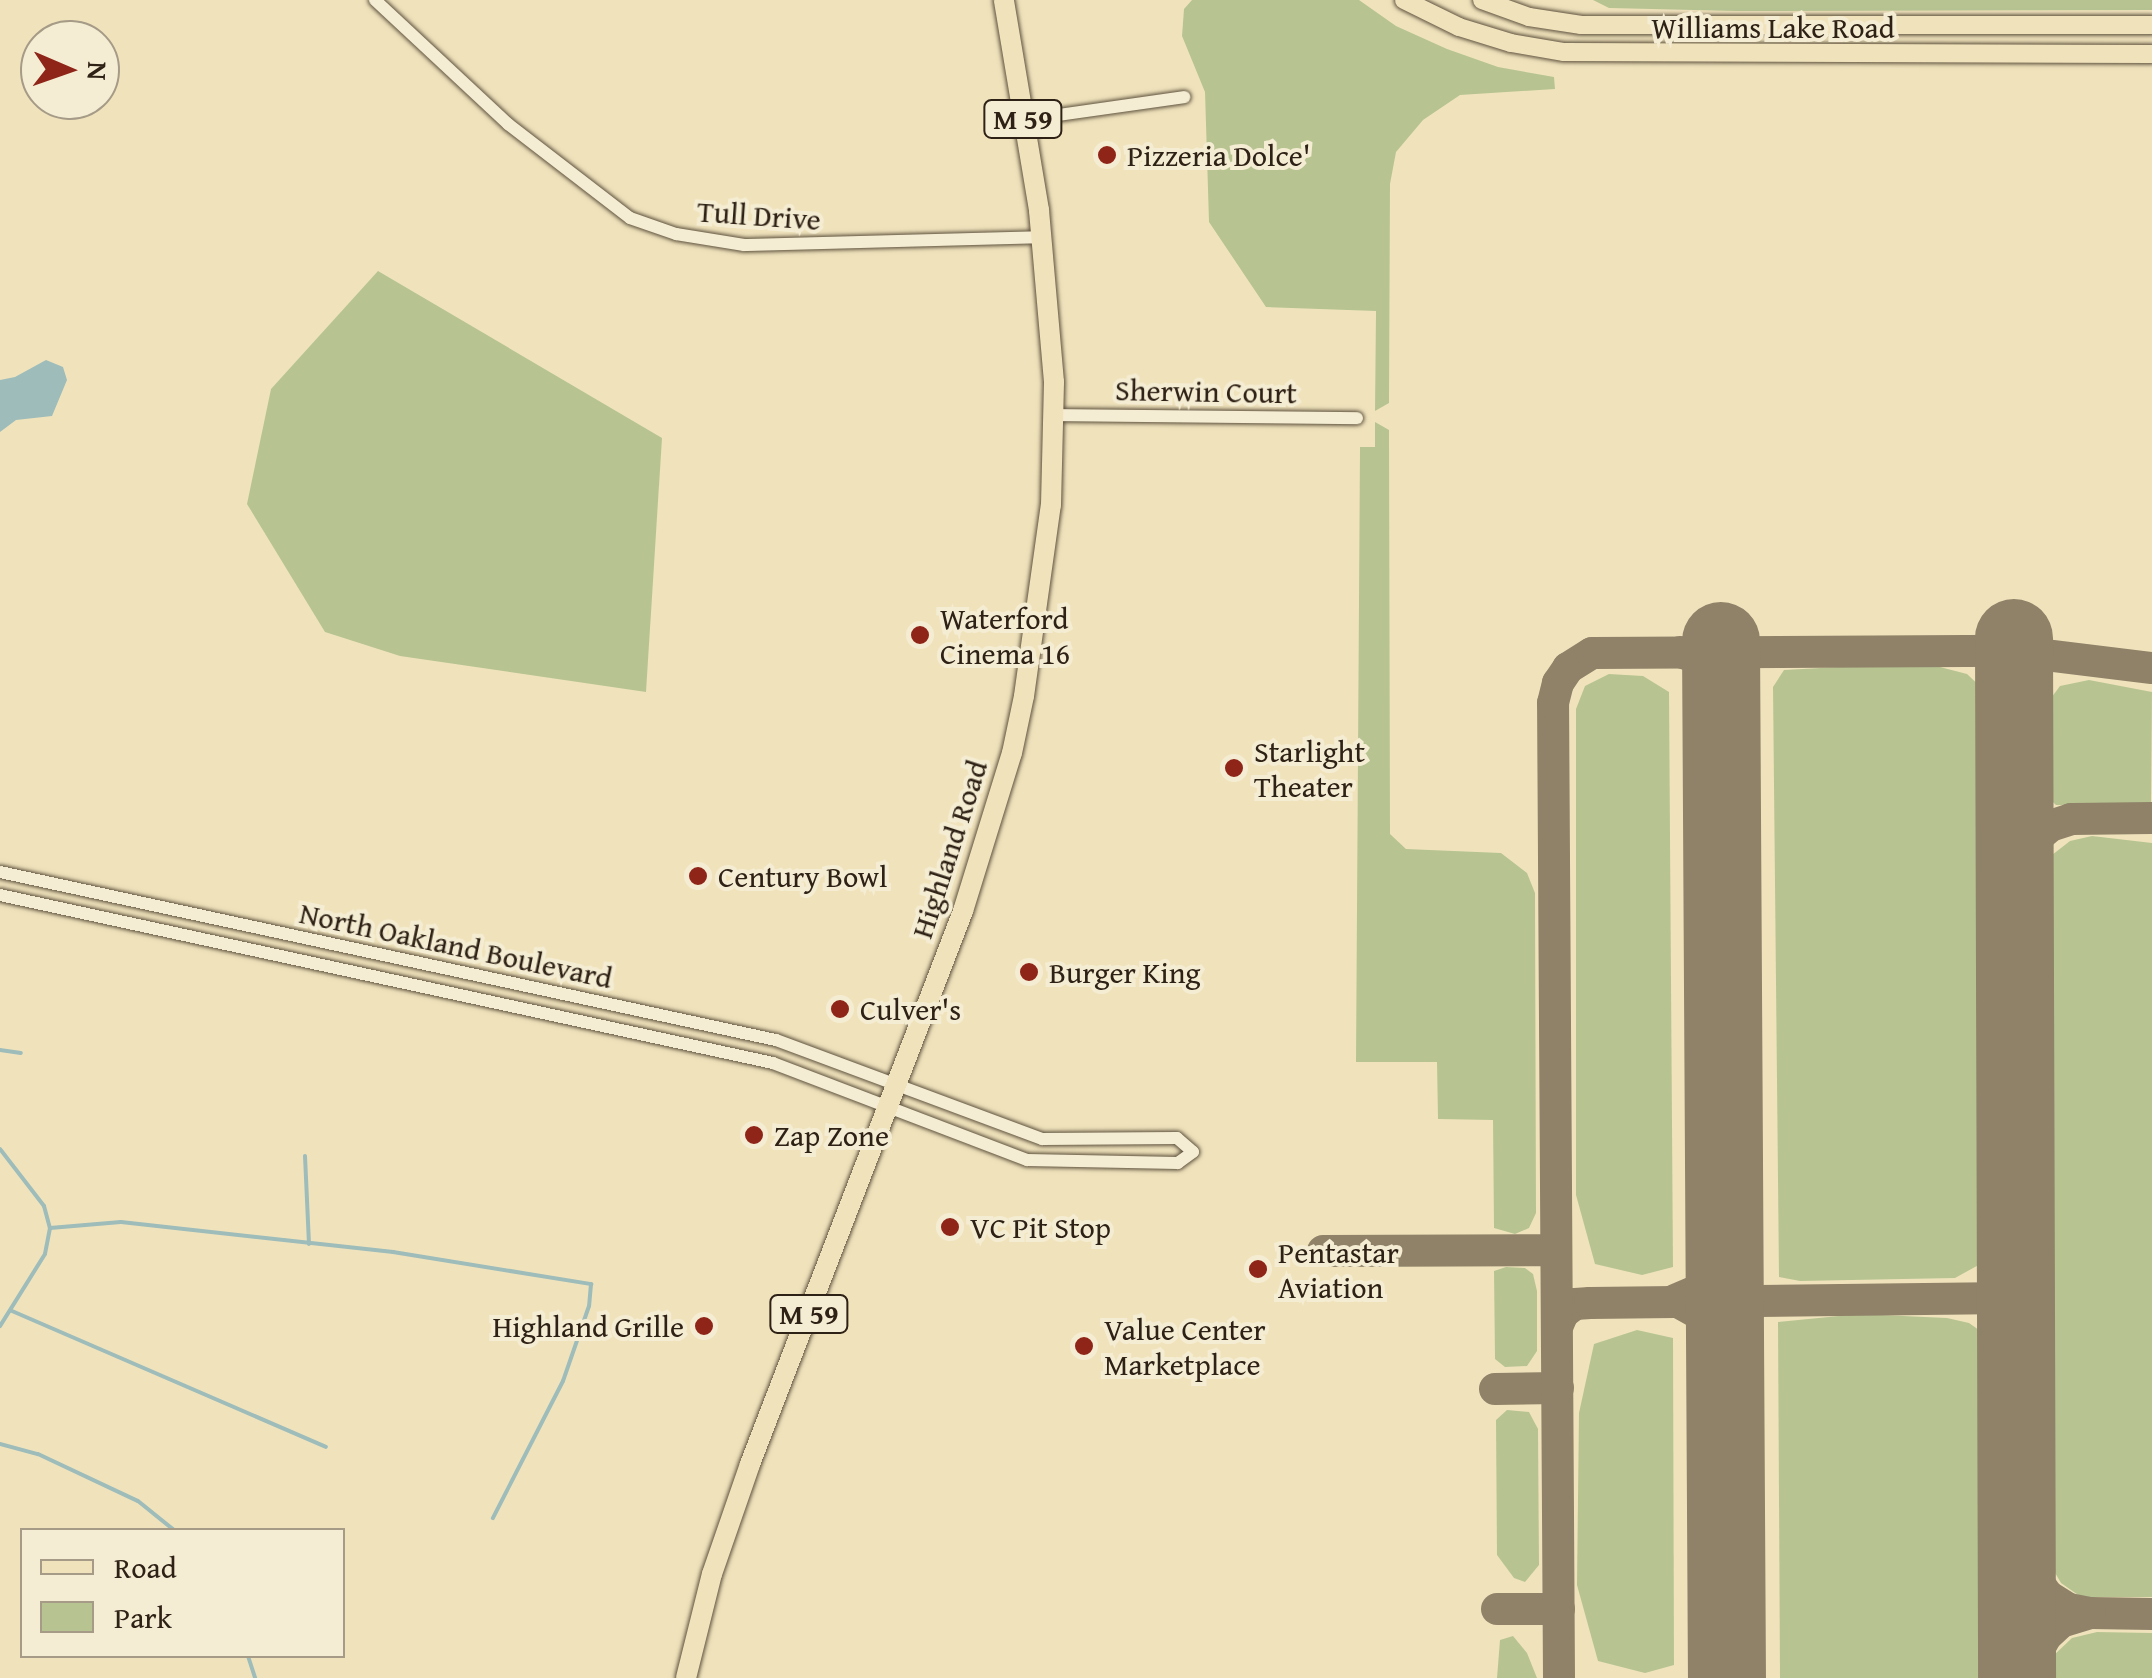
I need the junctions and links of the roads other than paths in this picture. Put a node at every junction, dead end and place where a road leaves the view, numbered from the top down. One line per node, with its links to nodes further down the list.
1 (375, 0): 9 (street, Tull Drive)
2 (1004, 0): 8 (highway, Highland Road / M 59)
3 (1404, 0): 6 (main road, Williams Lake Road)
4 (1482, 0): 5 (main road, Williams Lake Road)
5 (2152, 25)
6 (2152, 54)
7 (1184, 98): 8 (street)
8 (1023, 120): 9 (highway, Highland Road / M 59)
9 (1042, 238): 10 (highway, Highland Road / M 59)
10 (1054, 415): 11 (street, Sherwin Court); 14 (highway, Highland Road / M 59)
11 (1357, 418)
12 (0, 872): 14 (street, North Oakland Boulevard)
13 (0, 895): 15 (street, North Oakland Boulevard)
14 (896, 1083): 15 (highway, Highland Road / M 59); 15 (street, North Oakland Boulevard)
15 (888, 1108): 16 (highway, Highland Road / M 59)
16 (686, 1678)

